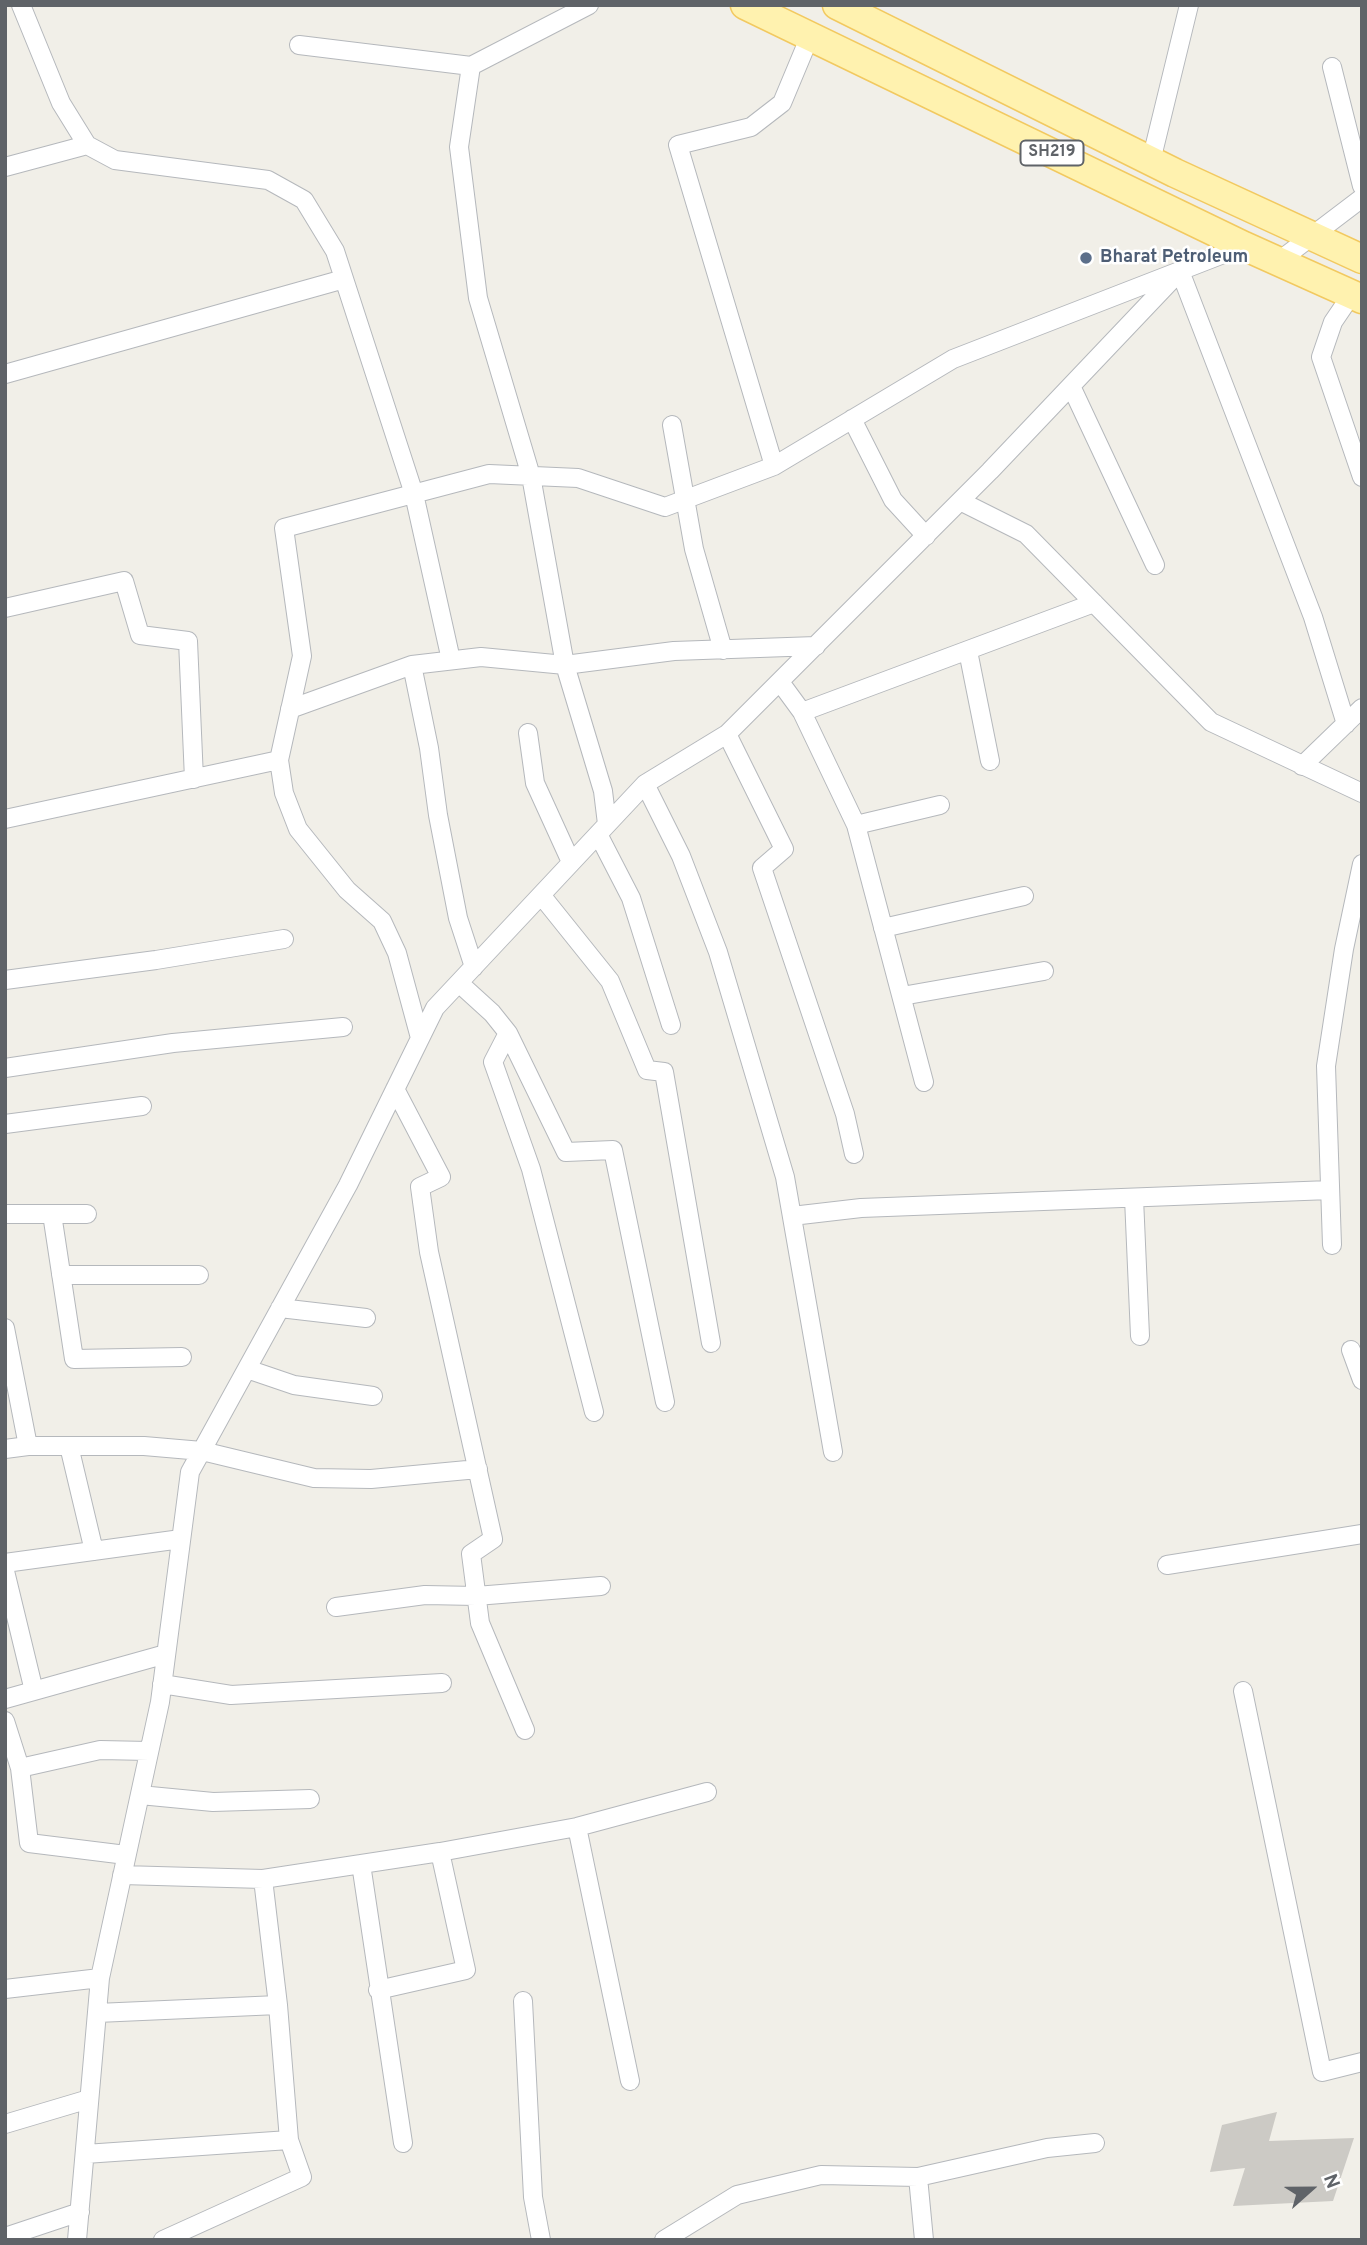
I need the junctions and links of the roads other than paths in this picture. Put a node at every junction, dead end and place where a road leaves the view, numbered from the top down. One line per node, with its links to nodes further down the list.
1 (21, 5): 10 (street)
2 (589, 5): 8 (street)
3 (745, 5): 6 (main road, SH219)
4 (836, 5): 11 (main road, SH219)
5 (1189, 5): 11 (street)
6 (810, 36): 16 (main road, SH219); 26 (street)
7 (299, 45): 8 (street)
8 (471, 66): 27 (street)
9 (1332, 67): 13 (street)
10 (87, 145): 12 (street); 20 (street)
11 (1151, 161): 15 (main road, SH219)
12 (5, 167)
13 (1362, 186)
14 (1362, 198): 15 (street)
15 (1313, 235): 17 (main road, SH219); 18 (street)
16 (1244, 246): 18 (main road, SH219); 19 (street)
17 (1362, 259)
18 (1279, 261): 21 (main road, SH219)
19 (1180, 271): 23 (street); 24 (street); 46 (street)
20 (344, 279): 22 (street); 29 (street)
21 (1357, 296): 28 (street)
22 (5, 374)
23 (1071, 386): 31 (street); 33 (street)
24 (852, 419): 26 (street); 32 (street)
25 (672, 425): 30 (street)
26 (774, 466): 30 (street)
27 (531, 476): 29 (street); 30 (street); 41 (street)
28 (1362, 477)
29 (414, 494): 39 (street); 44 (street)
30 (685, 500): 37 (street)
31 (960, 501): 32 (street); 34 (street)
32 (926, 536): 36 (street)
33 (1155, 565)
34 (1094, 603): 38 (street); 51 (street)
35 (5, 608): 52 (street)
36 (817, 646): 37 (street); 42 (street)
37 (723, 650): 41 (street)
38 (968, 651): 45 (street); 50 (street)
39 (452, 660): 40 (street); 41 (street)
40 (412, 666): 44 (street); 65 (street)
41 (565, 666): 58 (street)
42 (780, 682): 45 (street); 48 (street)
43 (1362, 708): 46 (street)
44 (290, 709): 49 (street)
45 (802, 712): 57 (street)
46 (1346, 724): 51 (street)
47 (528, 733): 59 (street)
48 (727, 734): 53 (street); 79 (street)
49 (279, 760): 52 (street); 73 (street)
50 (989, 761)
51 (1302, 766): 54 (street)
52 (194, 779): 56 (street)
53 (645, 784): 58 (street); 85 (street)
54 (1362, 793)
55 (940, 805): 57 (street)
56 (5, 819)
57 (856, 825): 63 (street)
58 (602, 829): 59 (street); 70 (street)
59 (571, 862): 61 (street)
60 (1362, 863): 80 (street)
61 (541, 895): 65 (street); 93 (street)
62 (1024, 896): 63 (street)
63 (883, 928): 69 (street)
64 (284, 939): 67 (street)
65 (474, 967): 68 (street)
66 (1044, 971): 69 (street)
67 (5, 979)
68 (459, 983): 72 (street); 73 (street)
69 (901, 996): 75 (street)
70 (671, 1025)
71 (343, 1027): 74 (street)
72 (508, 1033): 99 (street); 100 (street)
73 (420, 1038): 76 (street)
74 (5, 1068)
75 (924, 1082)
76 (395, 1089): 89 (street); 106 (street)
77 (142, 1106): 78 (street)
78 (5, 1124)
79 (854, 1154)
80 (1330, 1190): 81 (street); 86 (street)
81 (1134, 1198): 85 (street); 92 (street)
82 (5, 1214): 83 (street)
83 (52, 1214): 84 (street); 87 (street)
84 (87, 1214)
85 (792, 1216): 105 (street)
86 (1332, 1245)
87 (61, 1275): 88 (street); 95 (street)
88 (199, 1275)
89 (281, 1307): 90 (street); 96 (street)
90 (366, 1318)
91 (5, 1328): 101 (street)
92 (1140, 1336)
93 (711, 1343)
94 (1351, 1350): 97 (street)
95 (181, 1357)
96 (247, 1369): 98 (street); 104 (street)
97 (1362, 1380)
98 (373, 1396)
99 (665, 1402)
100 (594, 1412)
101 (28, 1446): 102 (street); 103 (street)
102 (69, 1446): 104 (street); 109 (street)
103 (5, 1449)
104 (202, 1451): 106 (street); 108 (street)
105 (833, 1452)
106 (478, 1469): 114 (street)
107 (1362, 1534): 111 (street)
108 (181, 1539): 109 (street); 116 (street)
109 (94, 1551): 110 (street)
110 (5, 1563)
111 (1167, 1564)
112 (5, 1571): 119 (street)
113 (601, 1586): 114 (street)
114 (476, 1597): 115 (street); 123 (street)
115 (336, 1608)
116 (166, 1654): 118 (street); 119 (street)
117 (442, 1683): 118 (street)
118 (162, 1684): 124 (street)
119 (34, 1691): 121 (street)
120 (1243, 1691): 141 (street)
121 (5, 1699)
122 (5, 1721): 125 (street)
123 (525, 1730)
124 (149, 1751): 125 (street); 127 (street)
125 (20, 1768): 131 (street)
126 (707, 1792): 129 (street)
127 (140, 1795): 128 (street); 131 (street)
128 (310, 1799)
129 (577, 1827): 130 (street); 142 (street)
130 (440, 1852): 132 (street); 137 (street)
131 (127, 1855): 133 (street)
132 (361, 1864): 134 (street); 137 (street)
133 (122, 1875): 134 (street); 135 (street)
134 (264, 1878): 139 (street)
135 (100, 1978): 136 (street); 140 (street)
136 (5, 1989)
137 (378, 1990): 146 (street)
138 (523, 2001): 154 (street)
139 (278, 2005): 140 (street); 145 (street)
140 (97, 2013): 143 (street)
141 (1362, 2062)
142 (630, 2081)
143 (89, 2099): 144 (street); 148 (street)
144 (5, 2124)
145 (289, 2140): 148 (street); 153 (street)
146 (403, 2143)
147 (1095, 2143): 149 (street)
148 (85, 2154): 150 (street)
149 (918, 2177): 155 (street); 156 (street)
150 (80, 2212): 151 (street); 152 (street)
151 (5, 2237)
152 (77, 2240)
153 (163, 2240)
154 (541, 2240)
155 (664, 2240)
156 (923, 2240)

